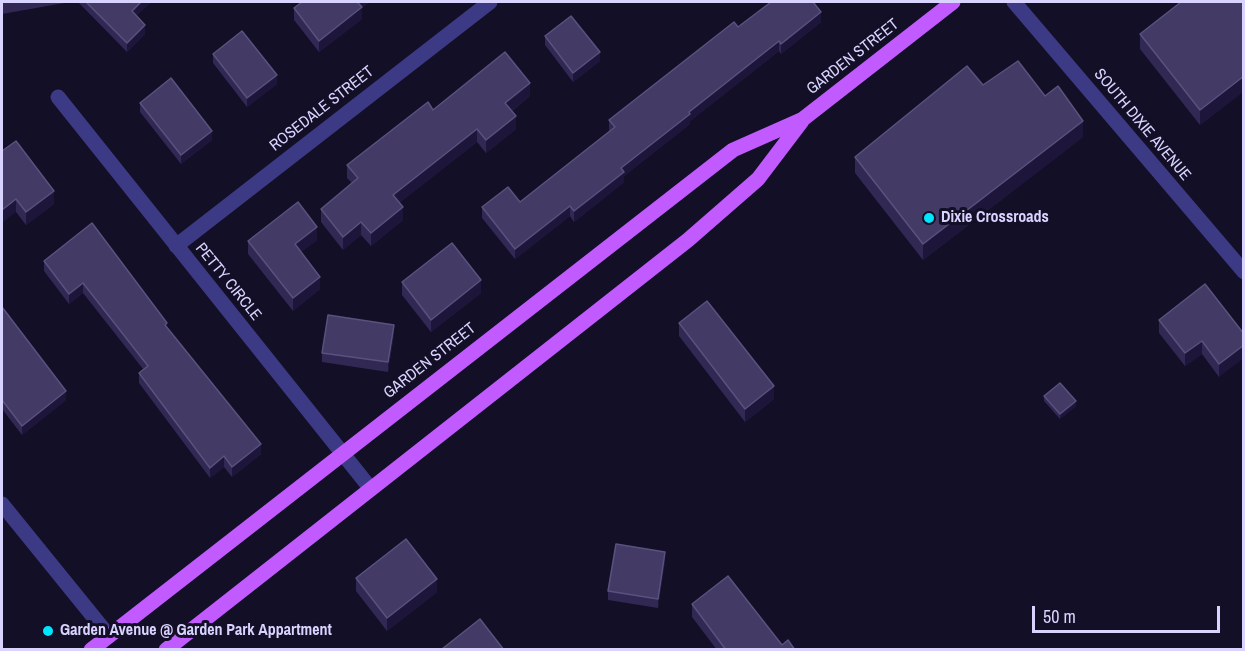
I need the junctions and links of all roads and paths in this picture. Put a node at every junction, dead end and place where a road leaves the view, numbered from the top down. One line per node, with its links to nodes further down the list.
1 (490, 2): 6 (street, ROSEDALE STREET)
2 (953, 2): 5 (main road, GARDEN STREET)
3 (1014, 2): 7 (street, SOUTH DIXIE AVENUE)
4 (58, 98): 6 (street, PETTY CIRCLE)
5 (803, 119): 8 (main road, GARDEN STREET); 9 (main road, GARDEN STREET)
6 (177, 246): 8 (street, PETTY CIRCLE)
7 (1244, 272)
8 (342, 453): 9 (street, PETTY CIRCLE); 11 (main road, GARDEN STREET)
9 (371, 489): 13 (main road, GARDEN STREET)
10 (2, 504): 11 (street)
11 (109, 636): 12 (main road, GARDEN STREET)
12 (91, 650)
13 (166, 650)

